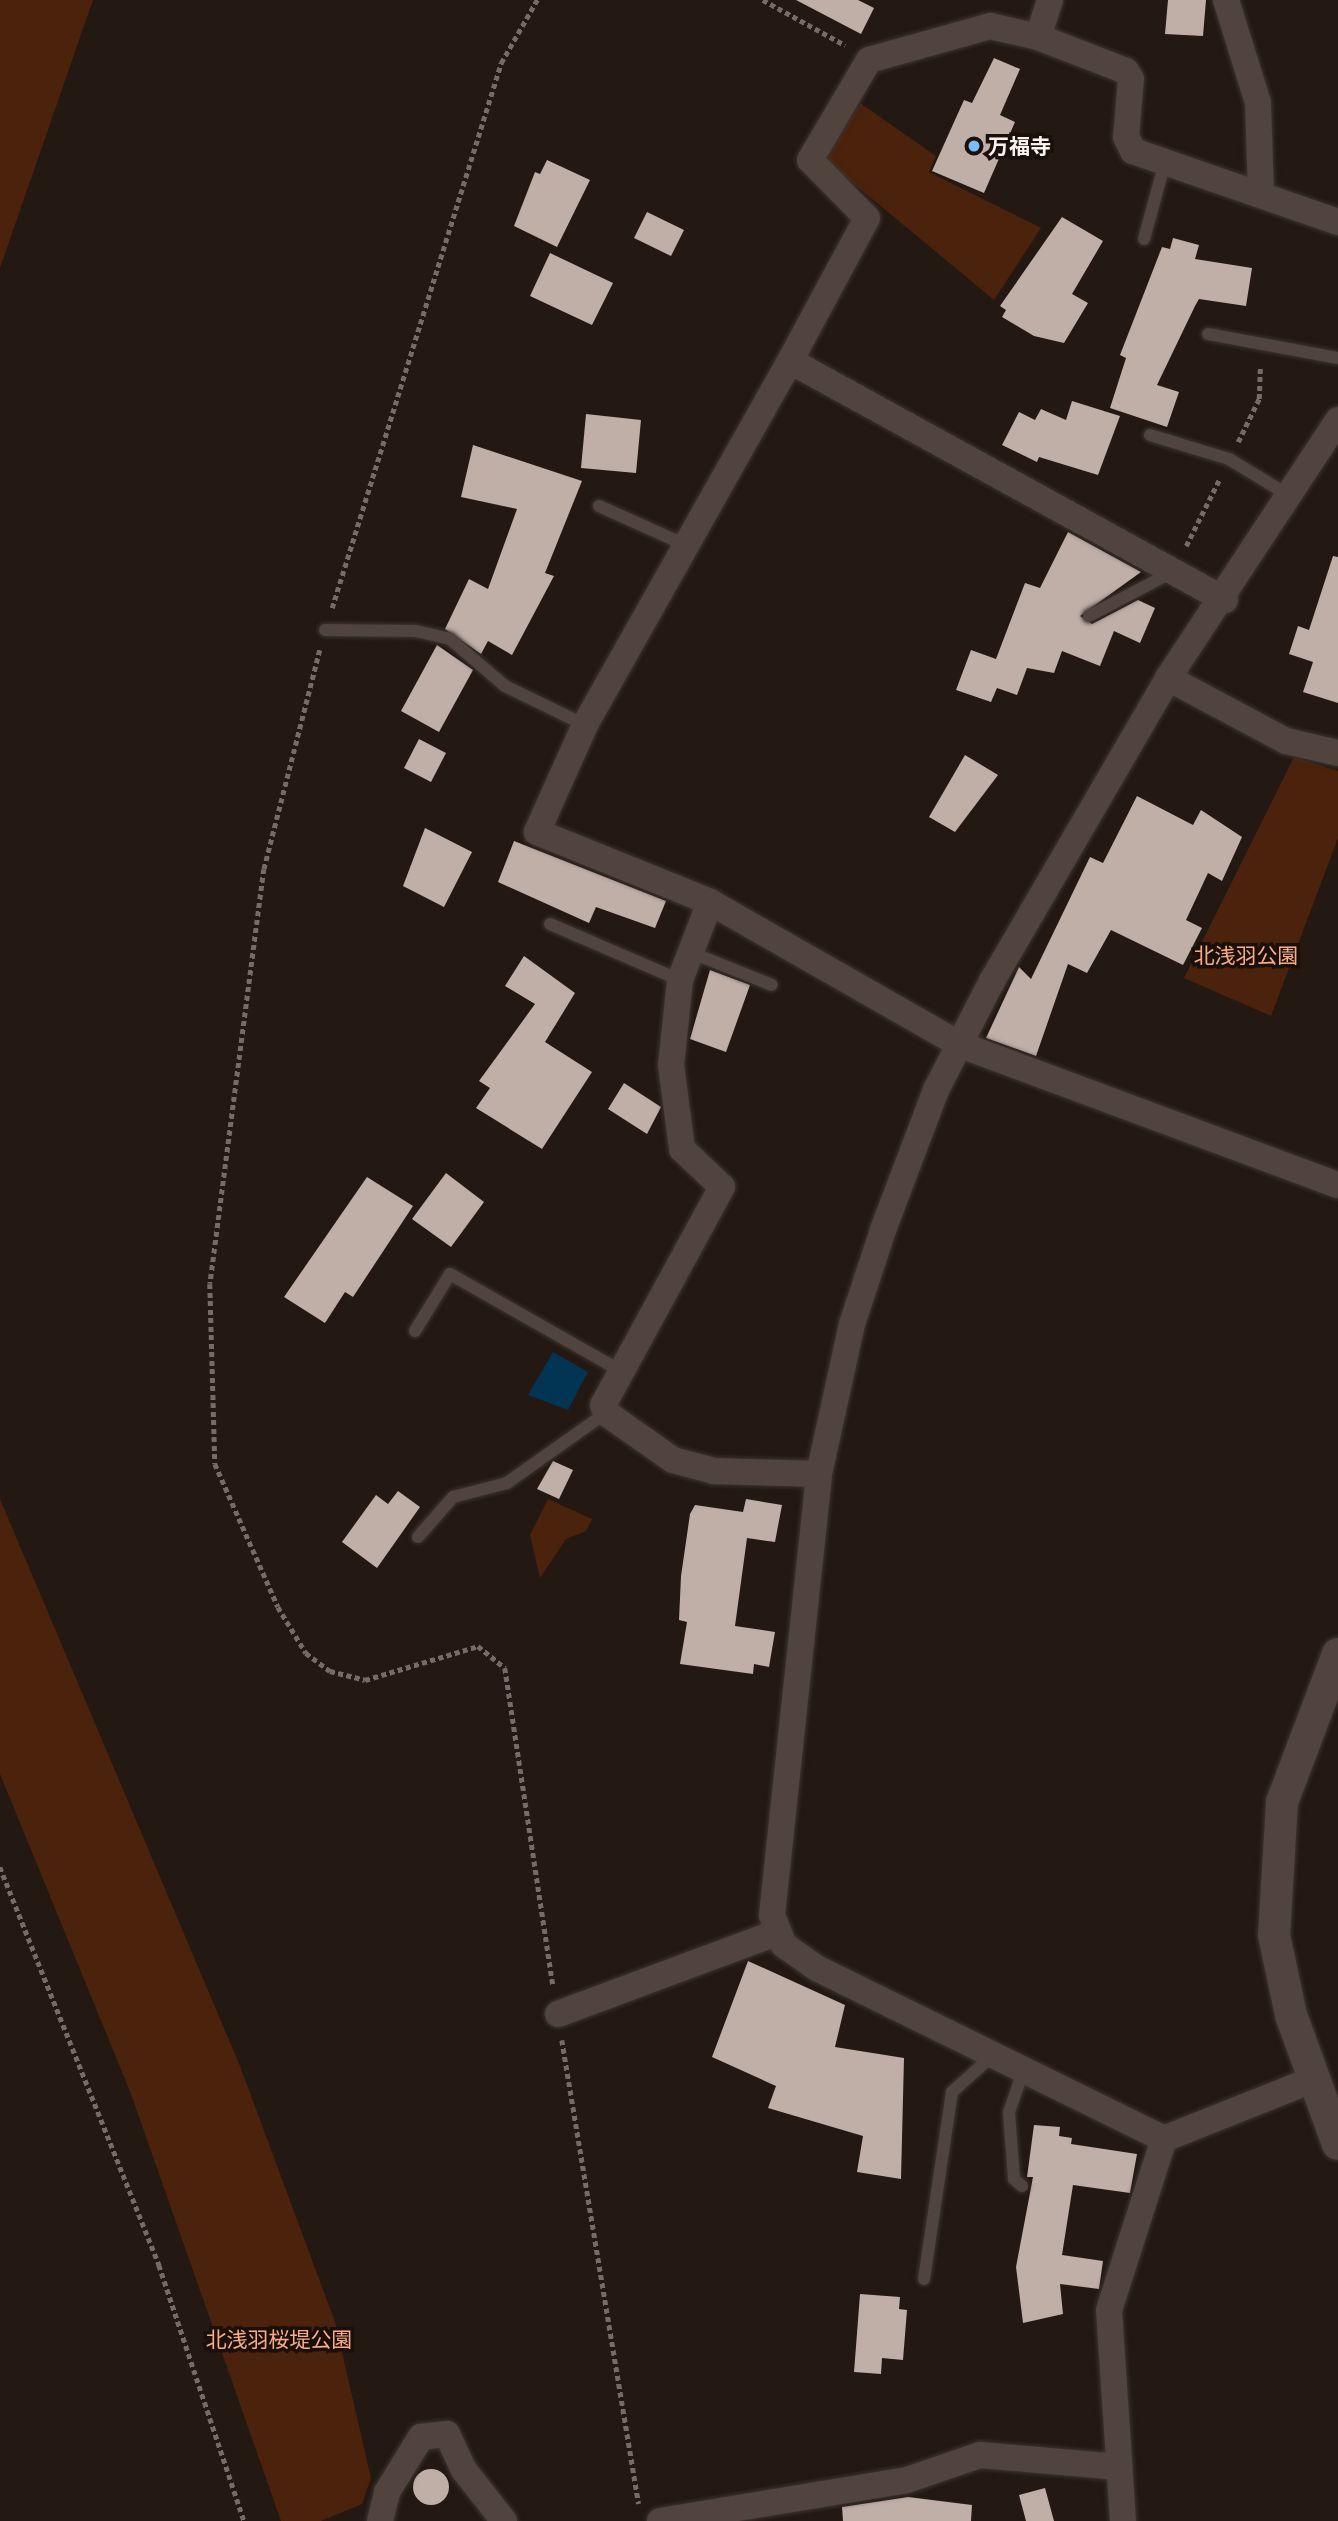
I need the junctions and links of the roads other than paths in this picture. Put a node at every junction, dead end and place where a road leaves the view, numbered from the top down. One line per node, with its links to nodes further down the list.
1 (1050, 0): 3 (street)
2 (1226, 0): 5 (street)
3 (1038, 37): 4 (street); 10 (street)
4 (1165, 162): 5 (street); 7 (lane)
5 (1261, 192): 6 (street)
6 (1338, 222)
7 (1144, 239)
8 (1208, 334): 9 (lane)
9 (1338, 358)
10 (790, 361): 15 (street); 16 (street)
11 (1338, 420): 13 (street)
12 (1150, 435): 13 (lane)
13 (1290, 496): 17 (street)
14 (599, 506): 15 (lane)
15 (683, 544): 21 (street)
16 (1173, 571): 17 (street); 18 (lane)
17 (1225, 600): 20 (street)
18 (1089, 616)
19 (325, 630): 21 (lane)
20 (1168, 678): 22 (street); 28 (street)
21 (585, 725): 23 (street)
22 (1338, 753)
23 (710, 902): 25 (street); 28 (street)
24 (550, 923): 26 (lane)
25 (689, 952): 26 (street); 27 (lane)
26 (680, 980): 31 (street)
27 (772, 985)
28 (961, 1045): 29 (street); 33 (street)
29 (1338, 1185)
30 (415, 1331): 31 (lane)
31 (619, 1370): 32 (street)
32 (606, 1413): 33 (street); 34 (lane)
33 (819, 1474): 36 (street)
34 (418, 1536)
35 (1338, 1654): 40 (street)
36 (776, 1933): 37 (street); 38 (street)
37 (558, 2014)
38 (992, 2056): 39 (street); 44 (lane)
39 (1023, 2072): 41 (street); 43 (lane)
40 (1312, 2080): 41 (street); 42 (street)
41 (1164, 2139): 45 (street)
42 (1338, 2144)
43 (1022, 2186)
44 (924, 2279)
45 (1119, 2466): 46 (street); 49 (street)
46 (650, 2514)
47 (380, 2521): 48 (street)
48 (503, 2521)
49 (1123, 2521)

